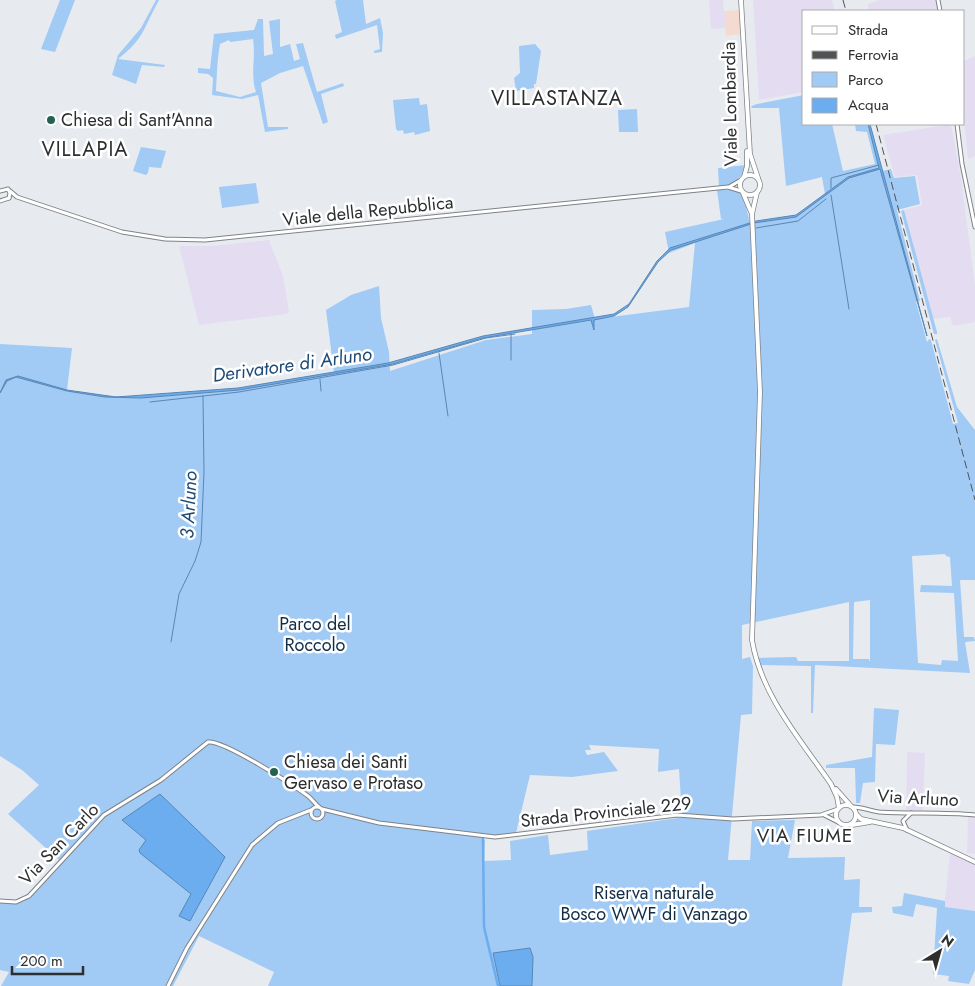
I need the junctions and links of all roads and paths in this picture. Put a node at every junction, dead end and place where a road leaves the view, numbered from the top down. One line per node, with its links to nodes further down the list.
1 (741, 0): 2 (main road, Viale Lombardia)
2 (742, 31): 4 (main road, Viale Lombardia); 5 (main road, Viale Lombardia)
3 (957, 125): 15 (street)
4 (742, 178): 5 (main road); 6 (street); 9 (main road)
5 (758, 178): 10 (main road)
6 (728, 187): 9 (street); 11 (street, Viale della Repubblica)
7 (1, 190): 8 (street)
8 (10, 191): 11 (street); 12 (street)
9 (742, 192): 10 (main road); 14 (main road)
10 (758, 192): 14 (main road)
11 (17, 197): 12 (street)
12 (9, 198): 13 (street)
13 (1, 199)
14 (752, 214): 16 (main road)
15 (975, 227)
16 (831, 784): 18 (main road); 21 (main road)
17 (311, 799): 20 (street, Via San Carlo); 22 (street); 37 (street, Via San Carlo)
18 (852, 806): 19 (street, Via Arluno); 21 (main road); 24 (main road)
19 (860, 807): 24 (street, Via Arluno); 25 (street, Via Arluno)
20 (321, 808): 22 (street); 23 (street, Via San Carlo); 30 (street)
21 (838, 809): 27 (street); 32 (main road)
22 (312, 810): 26 (street); 29 (street)
23 (333, 813): 30 (street); 35 (street, Via San Carlo)
24 (856, 813): 31 (main road); 33 (main road)
25 (914, 813): 28 (street, Via Arluno); 34 (street)
26 (299, 815): 29 (street); 38 (street)
27 (821, 815): 32 (street); 35 (street, Strada Provinciale 229)
28 (975, 815)
29 (313, 817): 30 (street)
30 (322, 817)
31 (877, 822): 33 (main road); 34 (main road)
32 (840, 823): 33 (main road)
33 (848, 825)
34 (909, 831): 36 (main road)
35 (484, 837)
36 (975, 862)
37 (0, 901)
38 (168, 986)

